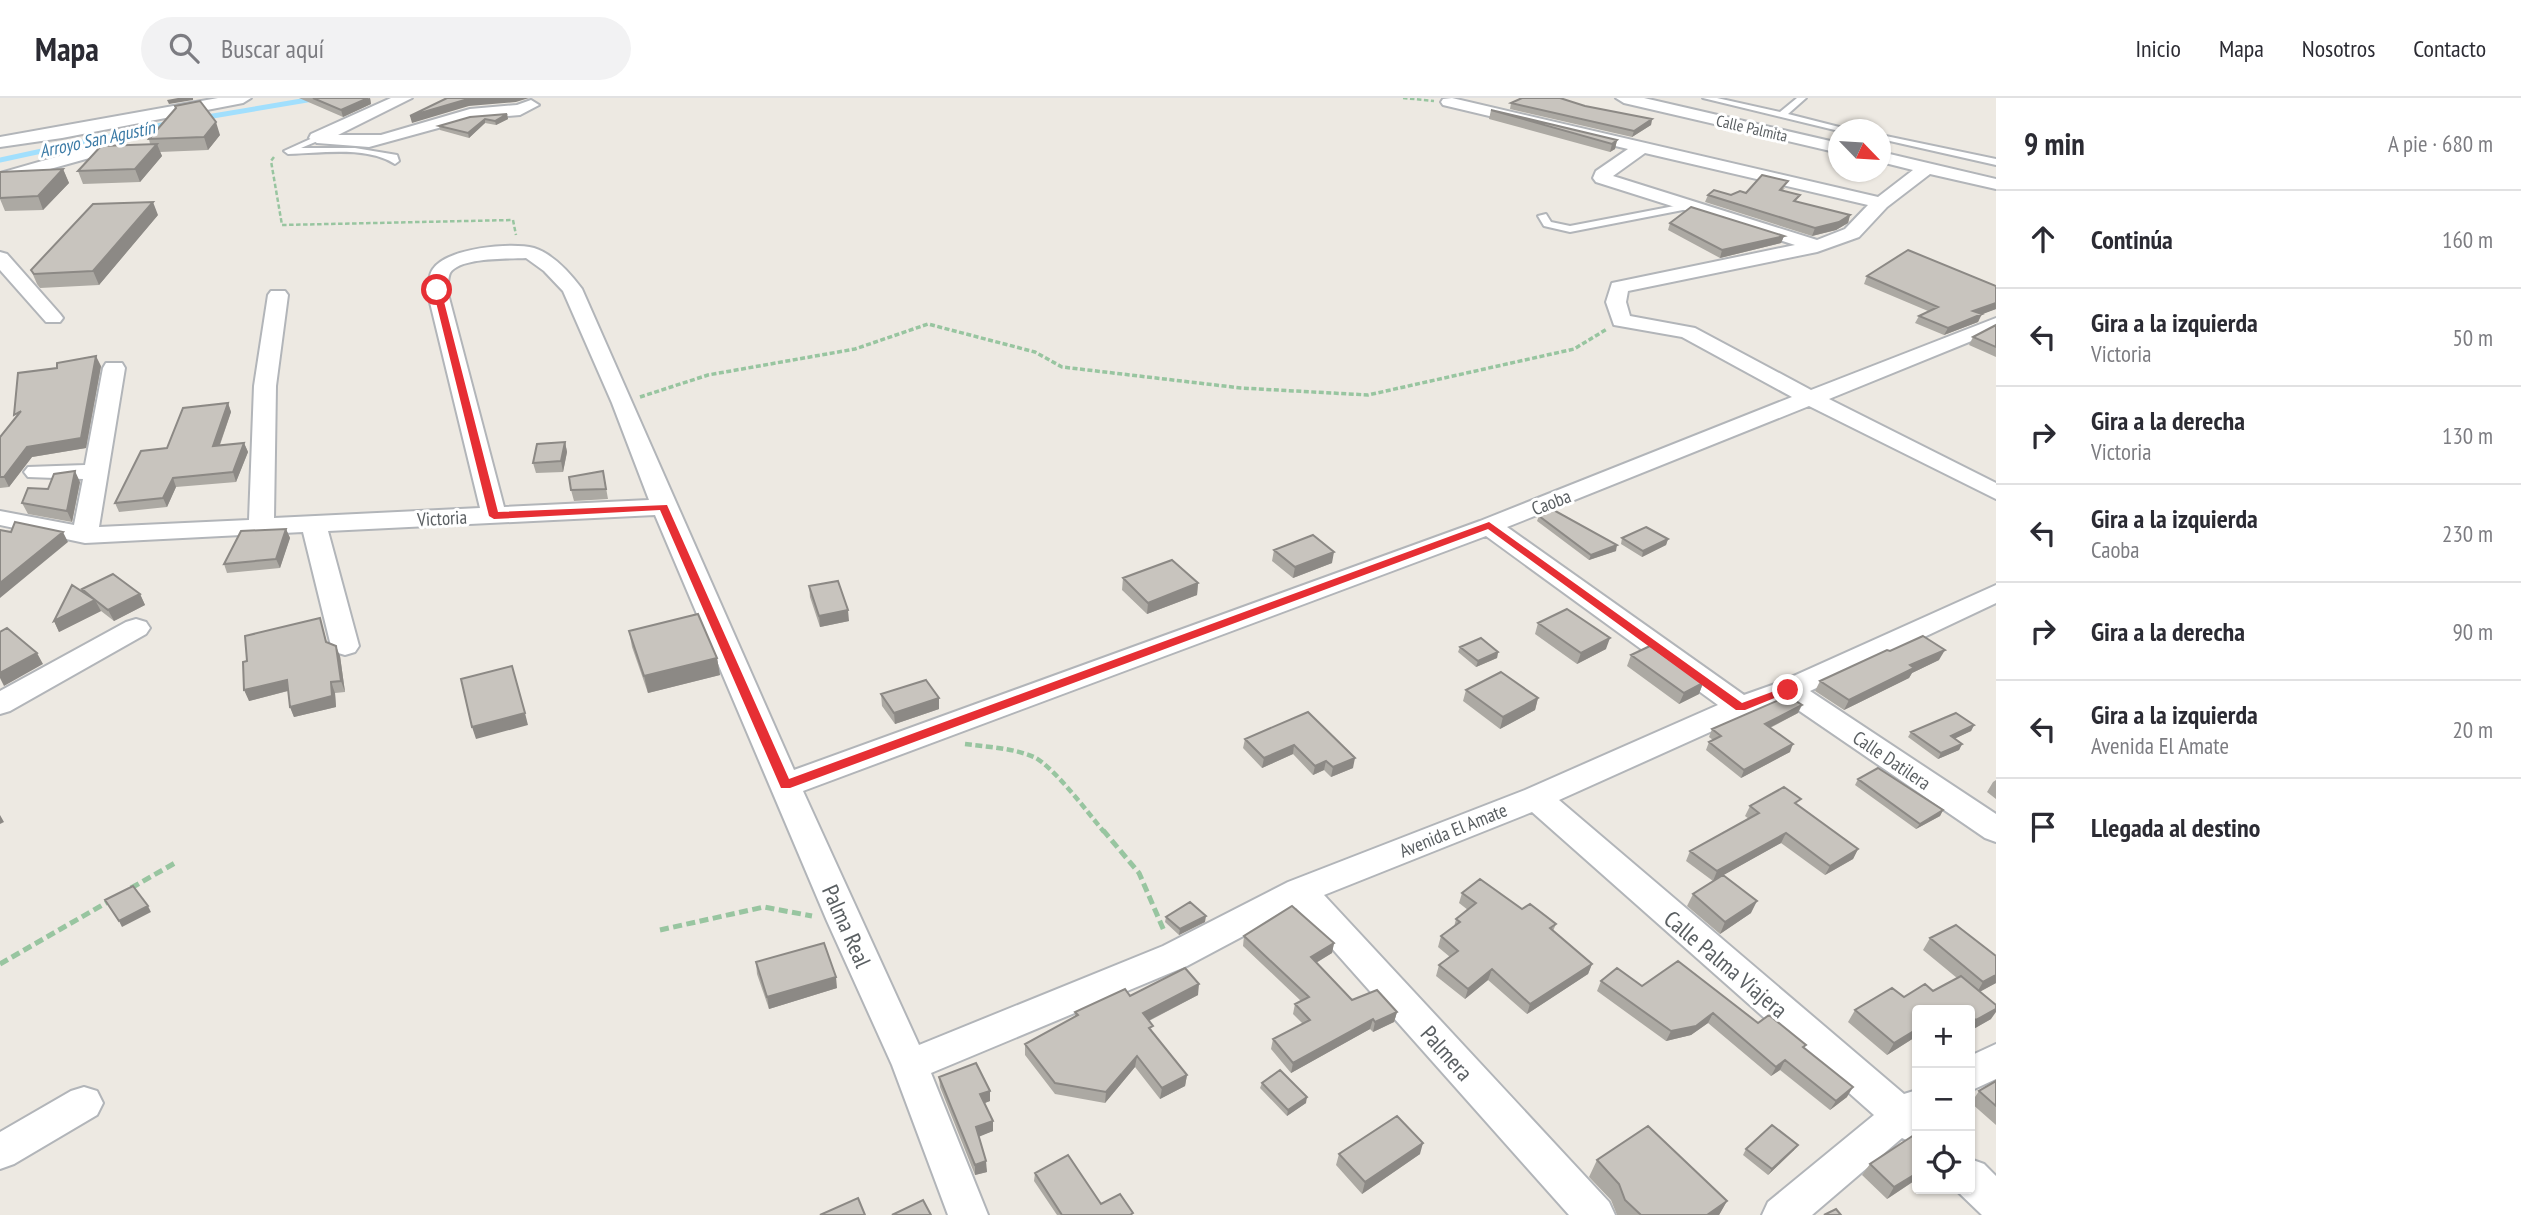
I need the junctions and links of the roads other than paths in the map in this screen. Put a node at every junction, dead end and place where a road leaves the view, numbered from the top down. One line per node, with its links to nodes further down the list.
1 (243, 98): 12 (street)
2 (404, 98): 10 (street)
3 (1624, 98): 13 (street, Calle Palmita)
4 (1706, 98): 8 (lane)
5 (1802, 98): 8 (lane)
6 (1452, 100): 15 (street)
7 (531, 105): 10 (street)
8 (1782, 115): 9 (lane)
9 (1828, 126)
10 (317, 138): 17 (lane)
11 (1891, 139): 18 (lane)
12 (0, 142)
13 (1828, 145)
14 (112, 146): 20 (street)
15 (1644, 146): 22 (street); 23 (street)
16 (1891, 159): 19 (street)
17 (395, 161)
18 (1996, 162)
19 (1926, 168): 21 (street); 22 (street)
20 (0, 178)
21 (1996, 184)
22 (1881, 203): 25 (street)
23 (1690, 206): 24 (lane); 25 (street)
24 (1543, 216)
25 (1817, 246): 32 (street)
26 (0, 258): 27 (street)
27 (9, 284): 29 (street)
28 (278, 295): 41 (street)
29 (53, 318)
30 (1996, 324): 32 (street, Caoba)
31 (114, 368): 34 (street)
32 (1812, 399): 35 (street); 40 (street, Caoba)
33 (36, 472): 34 (street)
34 (97, 472): 42 (street)
35 (1996, 492)
36 (664, 507): 37 (street, Victoria); 37 (street); 49 (street)
37 (494, 516): 39 (street, Victoria)
38 (0, 518): 42 (street, Victoria)
39 (314, 525): 41 (street, Victoria); 45 (street)
40 (1489, 526): 48 (street); 49 (street, Caoba)
41 (261, 528): 42 (street, Victoria)
42 (85, 535)
43 (1996, 593): 46 (street, Avenida El Amate)
44 (136, 628): 47 (street)
45 (345, 646)
46 (1788, 690): 48 (street, Avenida El Amate); 51 (street, Calle Datilera)
47 (0, 704)
48 (1740, 707): 50 (street, Avenida El Amate)
49 (786, 785): 54 (street, Palma Real)
50 (1536, 797): 52 (street, Avenida El Amate); 57 (street, Calle Palma Viajera)
51 (1996, 830)
52 (1300, 891): 54 (street, Avenida El Amate); 63 (street, Palmera)
53 (1996, 1060): 55 (street)
54 (910, 1065): 62 (street, Palma Real)
55 (1975, 1072)
56 (84, 1103): 59 (street)
57 (1912, 1115)
58 (1912, 1117): 64 (street)
59 (0, 1152)
60 (1975, 1182): 61 (street)
61 (1996, 1202)
62 (968, 1215)
63 (1594, 1215)
64 (1782, 1215)

